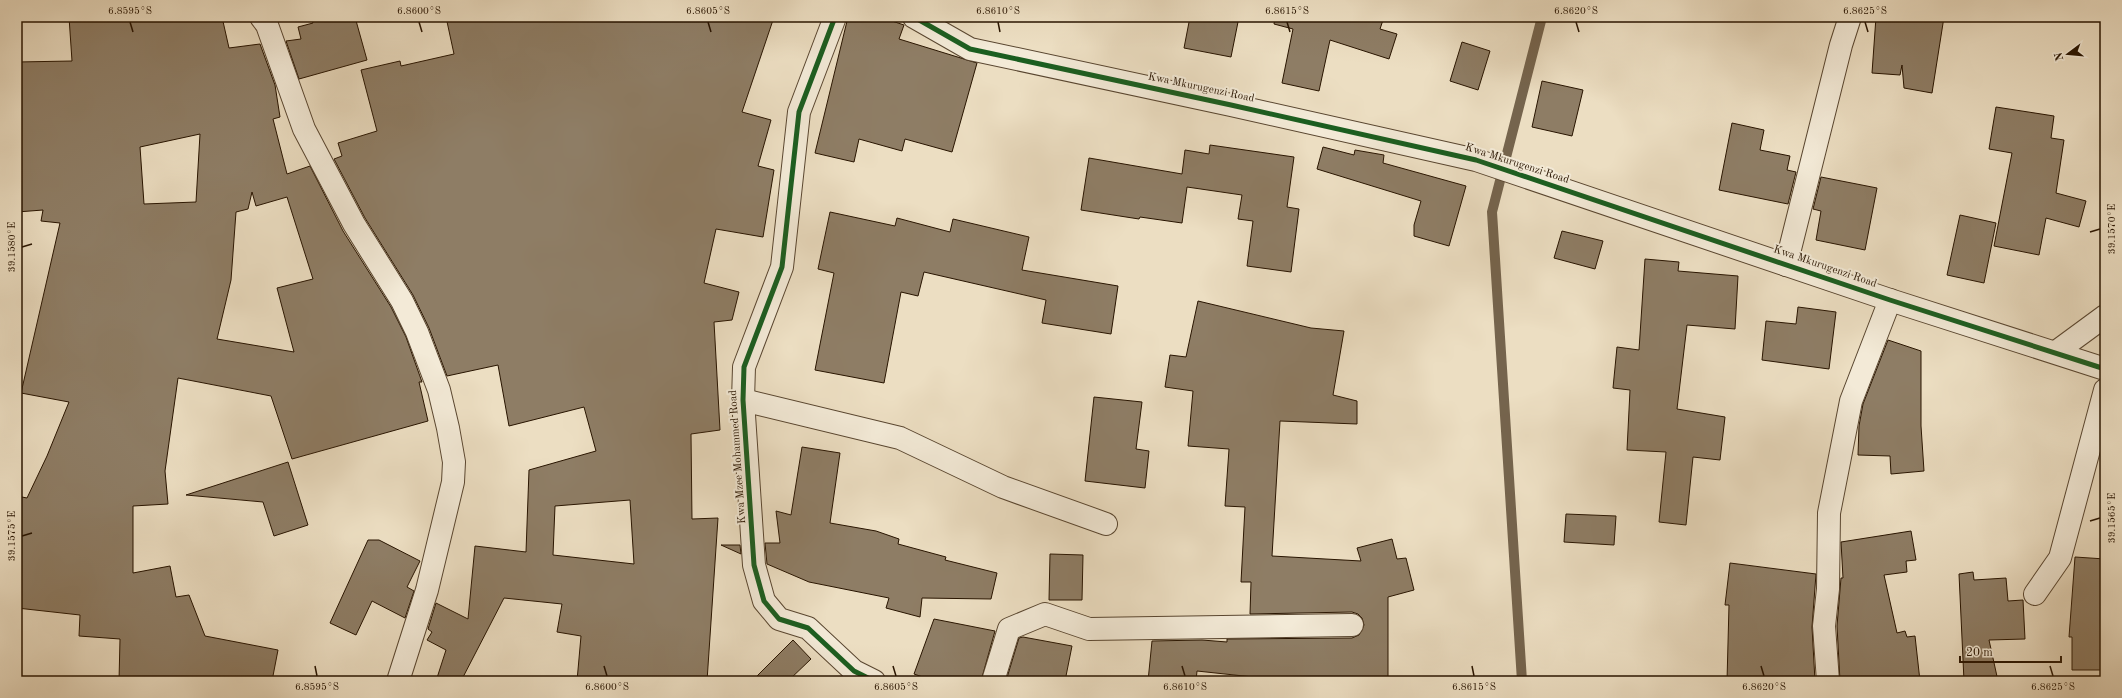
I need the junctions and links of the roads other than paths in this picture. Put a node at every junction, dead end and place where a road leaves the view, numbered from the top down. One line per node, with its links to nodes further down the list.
1 (261, 17): 15 (street)
2 (835, 17): 11 (street, Kwa Mzee Mohammed Road)
3 (914, 17): 5 (street, Kwa Mkurugenzi Road)
4 (1850, 17): 5 (street)
5 (1786, 264): 6 (street, Kwa Mkurugenzi Road)
6 (1890, 300): 8 (street, Kwa Mkurugenzi Road); 18 (street)
7 (2105, 316): 8 (street)
8 (2056, 352): 9 (street, Kwa Mkurugenzi Road)
9 (2105, 369)
10 (2105, 390): 13 (street)
11 (743, 400): 12 (street); 16 (street, Kwa Mzee Mohammed Road)
12 (1106, 524)
13 (2035, 594)
14 (1352, 625): 17 (street)
15 (398, 681)
16 (874, 681)
17 (993, 681)
18 (1828, 681)

